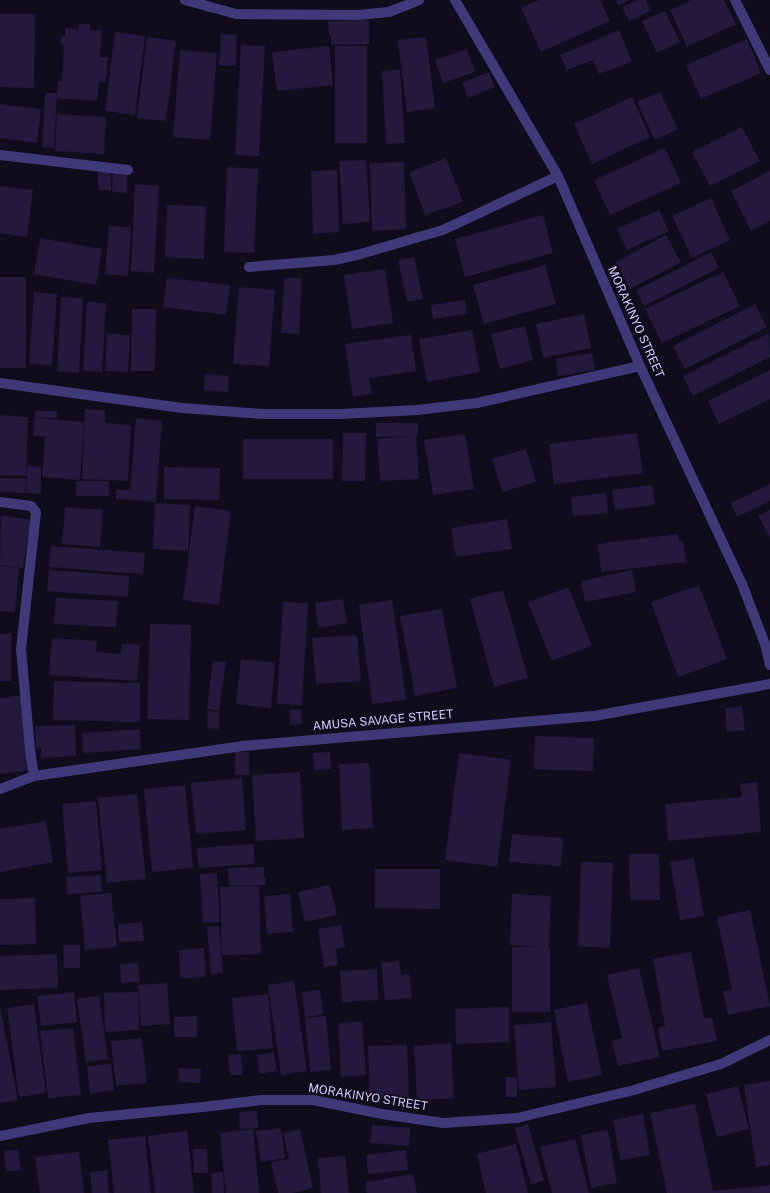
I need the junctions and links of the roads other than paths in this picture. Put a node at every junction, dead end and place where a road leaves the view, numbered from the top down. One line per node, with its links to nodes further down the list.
1 (185, 0): 2 (street)
2 (419, 0)
3 (455, 0): 8 (street, MORAKINYO STREET)
4 (735, 0): 5 (street)
5 (769, 65)
6 (0, 155): 7 (street)
7 (128, 170)
8 (558, 176): 9 (street); 10 (street, MORAKINYO STREET)
9 (249, 267)
10 (640, 366): 11 (street); 13 (street, MORAKINYO STREET)
11 (0, 383)
12 (0, 502): 15 (street)
13 (770, 665)
14 (770, 684): 15 (street, AMUSA SAVAGE STREET)
15 (34, 776): 16 (street, AMUSA SAVAGE STREET)
16 (0, 788)
17 (770, 1040): 18 (street, MORAKINYO STREET)
18 (0, 1136)

